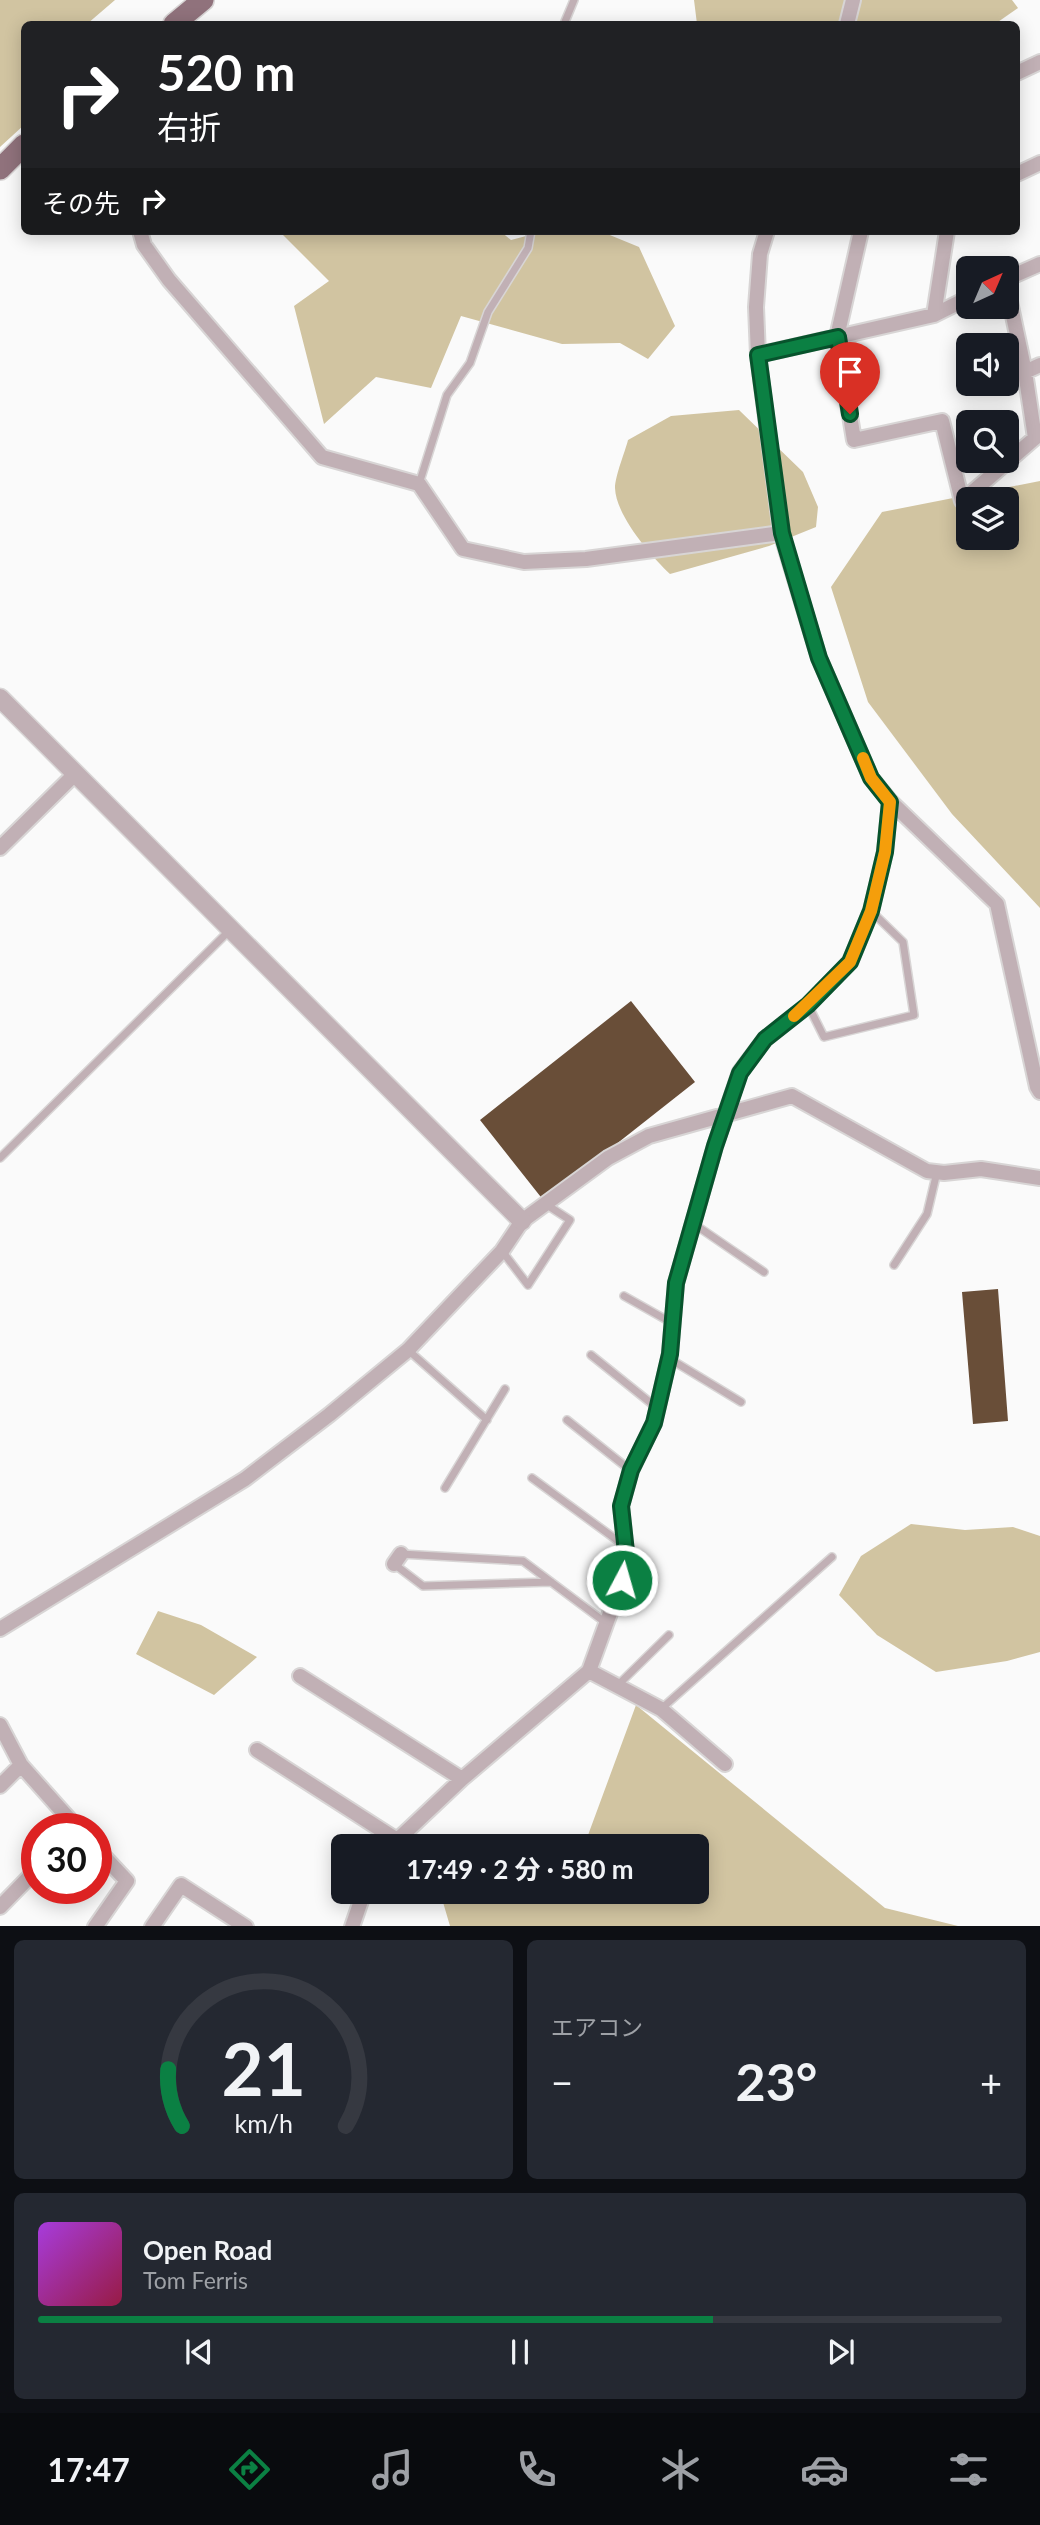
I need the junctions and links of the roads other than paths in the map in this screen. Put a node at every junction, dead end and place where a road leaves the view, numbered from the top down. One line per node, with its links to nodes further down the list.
1 (203, 0): 4 (main road)
2 (574, 0): 5 (lane)
3 (853, 0): 6 (street)
4 (178, 21)
5 (565, 21)
6 (848, 21)
7 (1040, 62): 8 (street)
8 (1020, 72)
9 (21, 148): 11 (main road)
10 (1040, 163): 12 (street)
11 (0, 169)
12 (1020, 173)
13 (141, 235): 27 (street)
14 (530, 235): 27 (lane)
15 (766, 235): 24 (street)
16 (860, 235): 23 (street)
17 (946, 235): 21 (street)
18 (1040, 264): 19 (street)
19 (1019, 274)
20 (956, 304): 21 (street)
21 (934, 315): 23 (street)
22 (1014, 319): 26 (street)
23 (838, 337): 24 (street); 26 (street)
24 (758, 355): 28 (street)
25 (1040, 365): 26 (street)
26 (1024, 372)
27 (419, 484): 28 (street)
28 (782, 533): 31 (street)
29 (0, 698): 30 (street)
30 (75, 774): 32 (street); 34 (street)
31 (890, 802): 33 (street); 36 (street)
32 (0, 848)
33 (871, 911): 35 (street); 35 (lane)
34 (230, 929): 38 (lane); 42 (street)
35 (808, 1005): 37 (street)
36 (1040, 1092)
37 (726, 1114): 39 (street); 41 (street); 43 (street)
38 (0, 1158)
39 (937, 1172): 40 (street); 45 (lane)
40 (1040, 1178)
41 (547, 1205): 42 (street); 44 (lane)
42 (522, 1221): 44 (street)
43 (693, 1223): 46 (lane); 48 (street)
44 (502, 1251): 49 (street)
45 (894, 1265)
46 (764, 1272)
47 (624, 1296): 48 (lane)
48 (673, 1324): 51 (street)
49 (408, 1350): 55 (lane); 64 (street)
50 (591, 1355): 54 (lane)
51 (669, 1359): 53 (lane); 54 (street)
52 (505, 1389): 55 (lane)
53 (741, 1402)
54 (658, 1408): 57 (street)
55 (486, 1420): 59 (lane)
56 (567, 1420): 57 (lane)
57 (631, 1470): 60 (street)
58 (532, 1478): 60 (lane)
59 (445, 1488)
60 (625, 1546): 63 (street)
61 (832, 1557): 69 (lane)
62 (552, 1582): 62 (lane); 63 (lane)
63 (606, 1623): 66 (street)
64 (0, 1629)
65 (669, 1635): 68 (lane)
66 (589, 1671): 68 (street); 74 (street)
67 (300, 1676): 74 (street)
68 (617, 1686): 69 (street)
69 (661, 1709): 72 (street)
70 (0, 1725): 73 (street)
71 (257, 1750): 77 (street)
72 (725, 1764)
73 (20, 1765): 75 (street); 76 (street)
74 (462, 1779): 78 (street)
75 (0, 1786)
76 (63, 1813)
77 (381, 1834)
78 (404, 1834)
79 (112, 1865): 81 (street)
80 (21, 1885): 84 (street)
81 (112, 1903)
82 (111, 1904): 85 (street)
83 (360, 1904): 88 (street)
84 (0, 1907)
85 (96, 1926)
86 (153, 1926): 87 (street)
87 (244, 1926)
88 (352, 1926)

